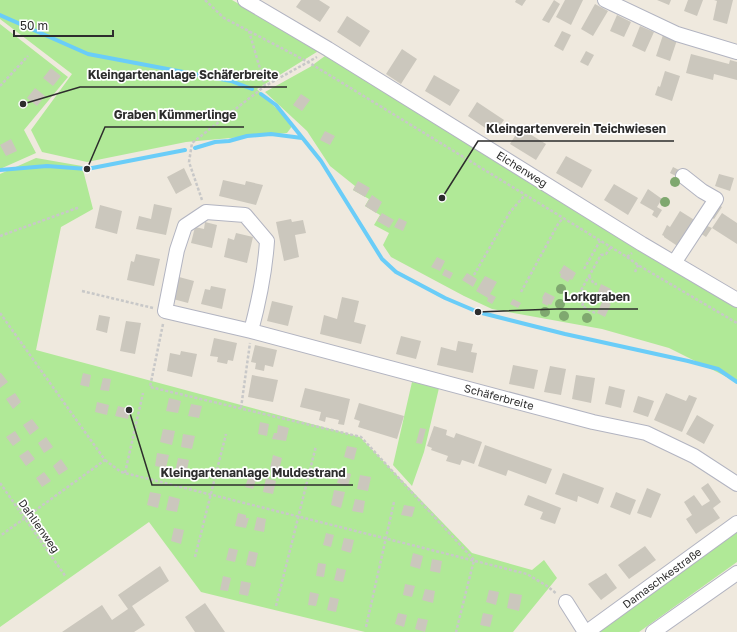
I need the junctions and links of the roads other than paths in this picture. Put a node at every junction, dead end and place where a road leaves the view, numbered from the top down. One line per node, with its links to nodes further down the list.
1 (245, 0): 5 (street, Eichenweg)
2 (606, 0): 3 (street)
3 (737, 52)
4 (683, 176): 5 (street)
5 (674, 263): 6 (street, Eichenweg)
6 (737, 300)
7 (251, 331): 7 (street, Schäferbreite); 8 (street, Schäferbreite)
8 (737, 484)
9 (737, 523): 12 (street, Damaschkestraße)
10 (737, 573): 13 (street)
11 (566, 602): 12 (street)
12 (586, 632)
13 (653, 632)

